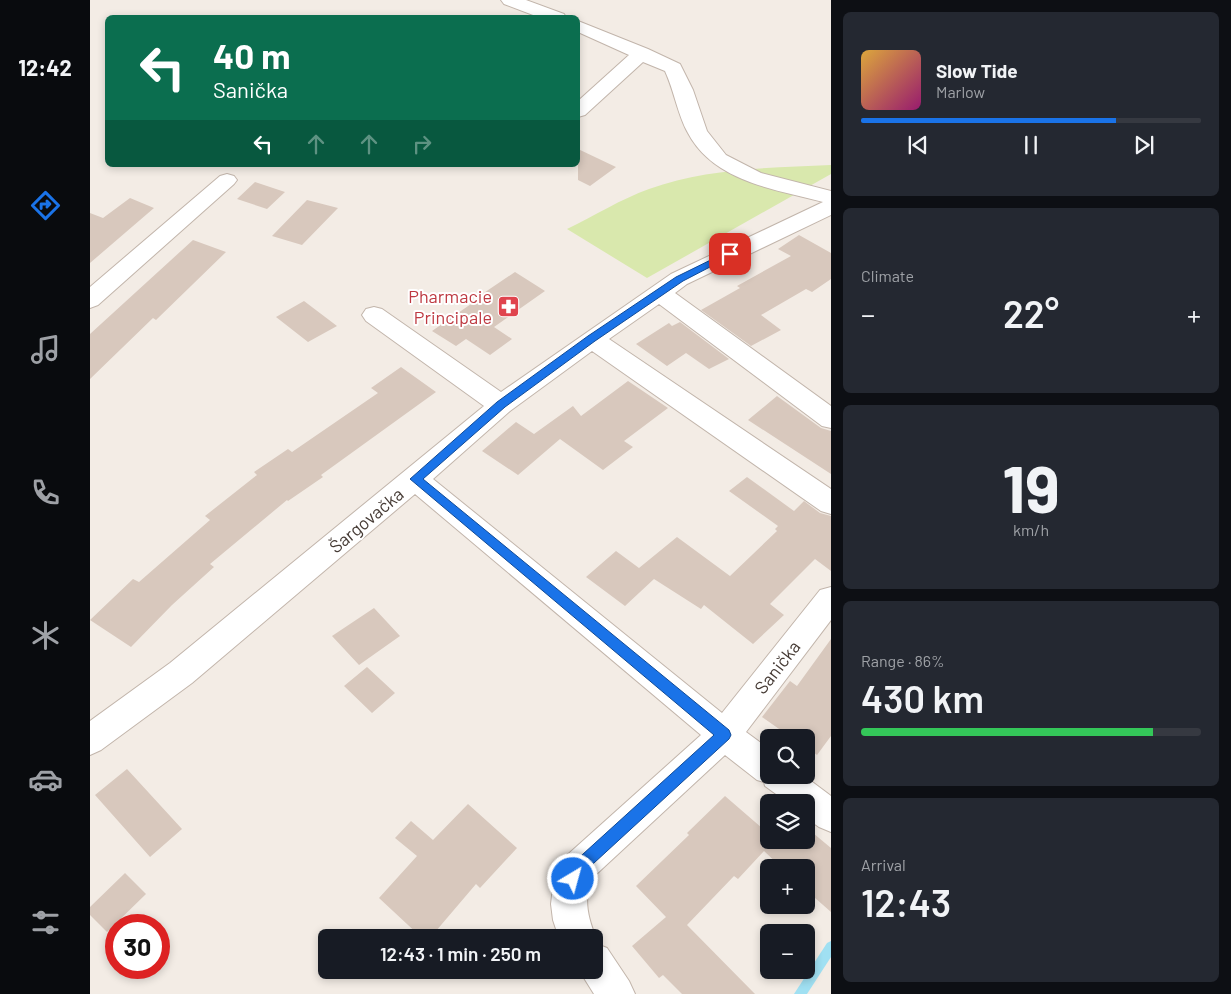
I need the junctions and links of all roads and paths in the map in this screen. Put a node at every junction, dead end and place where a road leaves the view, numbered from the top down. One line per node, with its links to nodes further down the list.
1 (510, 0): 2 (street)
2 (550, 15)
3 (580, 27): 4 (street)
4 (642, 53): 5 (street); 7 (street)
5 (580, 109)
6 (227, 180): 9 (street)
7 (827, 211): 8 (street, Šargovačka)
8 (659, 292): 11 (street, Šargovačka); 13 (street)
9 (90, 300)
10 (374, 315): 12 (street)
11 (592, 339): 12 (street, Šargovačka); 15 (street)
12 (501, 405): 14 (street, Šargovačka)
13 (831, 419)
14 (415, 479): 17 (street); 18 (street, Šargovačka)
15 (831, 503)
16 (830, 599): 17 (street, Sanička)
17 (724, 735): 19 (street); 22 (street, Sanička)
18 (90, 740)
19 (760, 762)
20 (789, 784): 21 (street)
21 (831, 816)
22 (575, 929)
23 (603, 974): 24 (street)
24 (616, 994)

